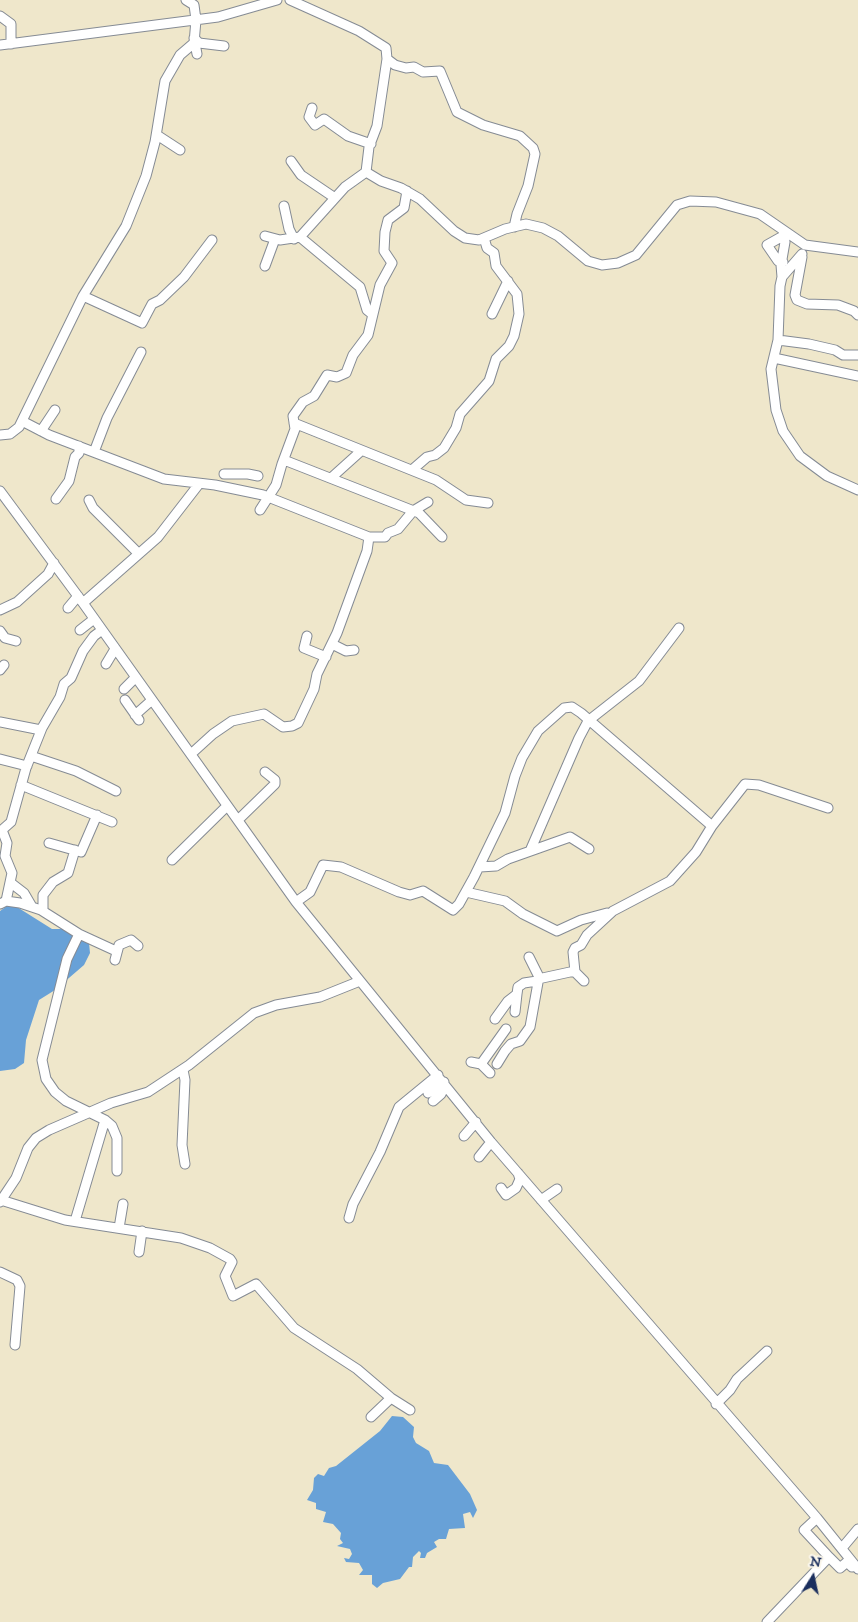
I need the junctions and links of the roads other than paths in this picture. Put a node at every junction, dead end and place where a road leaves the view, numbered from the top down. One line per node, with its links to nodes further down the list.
1 (186, 0): 5 (street)
2 (277, 0): 5 (street)
3 (290, 0): 11 (street)
4 (0, 16): 7 (street)
5 (196, 20): 6 (street); 7 (street)
6 (194, 38): 9 (street); 10 (street); 13 (street)
7 (11, 44): 8 (street)
8 (0, 45)
9 (224, 46)
10 (198, 54)
11 (388, 59): 14 (street); 21 (street)
12 (312, 108): 14 (street)
13 (157, 135): 15 (street); 35 (street)
14 (371, 144): 17 (street)
15 (180, 150)
16 (291, 161): 19 (street)
17 (366, 172): 18 (street); 19 (street)
18 (406, 191): 25 (street); 36 (street)
19 (335, 198): 24 (street)
20 (284, 206): 24 (street)
21 (514, 227): 22 (street); 25 (street)
22 (783, 233): 28 (street); 31 (street); 31 (street)
23 (265, 236): 26 (street)
24 (297, 238): 26 (street); 36 (street)
25 (484, 238): 34 (street)
26 (275, 239): 32 (street)
27 (212, 240): 35 (street)
28 (805, 245): 29 (street); 30 (street)
29 (858, 252)
30 (802, 254): 33 (street); 38 (street)
31 (783, 262): 33 (street)
32 (266, 266)
33 (782, 277): 39 (street)
34 (508, 281): 37 (street); 56 (street)
35 (83, 296): 46 (street)
36 (372, 314): 47 (street)
37 (492, 314)
38 (858, 315)
39 (778, 340): 41 (street); 42 (street)
40 (141, 352): 53 (street)
41 (858, 355)
42 (774, 358): 43 (street); 45 (street)
43 (858, 376)
44 (55, 410): 49 (street)
45 (779, 418): 48 (street); 55 (street)
46 (22, 421): 49 (street); 50 (street)
47 (294, 423): 52 (street); 54 (street)
48 (771, 426)
49 (41, 431): 51 (street)
50 (0, 435)
51 (79, 446): 53 (street); 67 (street)
52 (361, 451): 56 (street); 60 (street)
53 (94, 452): 62 (street)
54 (284, 460): 60 (street); 66 (street)
55 (811, 466): 61 (street); 63 (street)
56 (412, 470): 70 (street)
57 (246, 472): 58 (street); 59 (street); 65 (street)
58 (224, 474)
59 (258, 476)
60 (331, 478): 72 (street)
61 (812, 478)
62 (199, 484): 65 (street); 75 (street)
63 (858, 490)
64 (0, 491): 76 (street)
65 (250, 492): 66 (street)
66 (268, 497): 71 (street); 73 (street)
67 (56, 499)
68 (89, 500): 75 (street)
69 (428, 502): 72 (street)
70 (488, 503)
71 (260, 510)
72 (413, 511): 73 (street); 74 (street)
73 (370, 537): 87 (street)
74 (442, 537)
75 (138, 553): 77 (street)
76 (54, 563): 77 (street); 79 (street)
77 (80, 599): 78 (street); 80 (street)
78 (68, 608)
79 (0, 610)
80 (94, 619): 82 (street); 83 (street)
81 (679, 628): 96 (street)
82 (80, 630)
83 (102, 630): 88 (street); 98 (street)
84 (0, 631): 86 (street)
85 (308, 636): 90 (street)
86 (16, 641)
87 (332, 644): 89 (street); 90 (street)
88 (115, 649): 91 (street); 92 (street)
89 (354, 650)
90 (326, 657): 99 (street)
91 (106, 664)
92 (135, 678): 93 (street); 95 (street)
93 (124, 689)
94 (125, 700): 95 (street)
95 (152, 700): 99 (street)
96 (588, 721): 113 (street); 117 (street); 119 (street)
97 (0, 722): 98 (street)
98 (41, 730): 100 (street)
99 (191, 754): 106 (street)
100 (31, 756): 102 (street); 105 (street)
101 (0, 760): 102 (street)
102 (27, 766): 104 (street)
103 (265, 772): 110 (street)
104 (21, 785): 108 (street); 112 (street)
105 (116, 791)
106 (227, 806): 110 (street); 118 (street)
107 (828, 808): 113 (street)
108 (97, 815): 111 (street); 115 (street)
109 (0, 819): 112 (street)
110 (238, 820): 122 (street)
111 (112, 822)
112 (9, 824): 120 (street)
113 (712, 826): 125 (street)
114 (49, 843): 115 (street)
115 (75, 850): 126 (street)
116 (589, 850): 117 (street)
117 (530, 851): 119 (street)
118 (172, 860)
119 (480, 867): 121 (street)
120 (11, 882): 123 (street); 124 (street)
121 (466, 892): 122 (street); 125 (street)
122 (296, 902): 132 (street)
123 (3, 903): 124 (street)
124 (31, 905): 126 (street)
125 (614, 910): 130 (street)
126 (43, 911): 127 (street)
127 (80, 934): 128 (street); 143 (street)
128 (138, 946)
129 (529, 957): 131 (street)
130 (575, 972): 131 (street); 133 (street)
131 (538, 980): 134 (street); 138 (street)
132 (360, 981): 139 (street); 141 (street)
133 (584, 981)
134 (517, 994): 135 (street); 137 (street)
135 (515, 1012)
136 (471, 1062): 137 (street)
137 (481, 1064): 140 (street)
138 (497, 1064)
139 (183, 1070): 143 (street); 149 (street)
140 (490, 1073)
141 (441, 1080): 142 (street); 145 (street); 157 (street)
142 (430, 1097)
143 (89, 1112): 144 (street); 155 (street)
144 (104, 1120): 150 (street); 158 (street)
145 (476, 1122): 146 (street); 147 (street)
146 (464, 1136)
147 (491, 1142): 148 (street); 151 (street)
148 (479, 1157)
149 (185, 1164)
150 (117, 1171)
151 (517, 1172): 152 (street); 154 (street)
152 (501, 1188)
153 (557, 1189): 154 (street)
154 (541, 1200): 166 (street)
155 (1, 1201): 158 (street)
156 (123, 1204): 159 (street)
157 (349, 1218)
158 (74, 1221): 159 (street)
159 (119, 1228): 160 (street)
160 (142, 1231): 161 (street); 165 (street)
161 (139, 1252)
162 (0, 1272): 163 (street)
163 (15, 1345)
164 (767, 1351): 166 (street)
165 (391, 1398): 167 (street); 168 (street)
166 (716, 1404): 169 (street)
167 (410, 1410)
168 (371, 1417)
169 (817, 1518): 171 (street); 172 (street)
170 (858, 1529): 173 (street)
171 (830, 1534): 172 (street); 173 (street)
172 (820, 1547): 174 (street)
173 (842, 1548): 175 (street)
174 (829, 1557): 175 (street); 176 (street)
175 (857, 1567)
176 (767, 1622)

